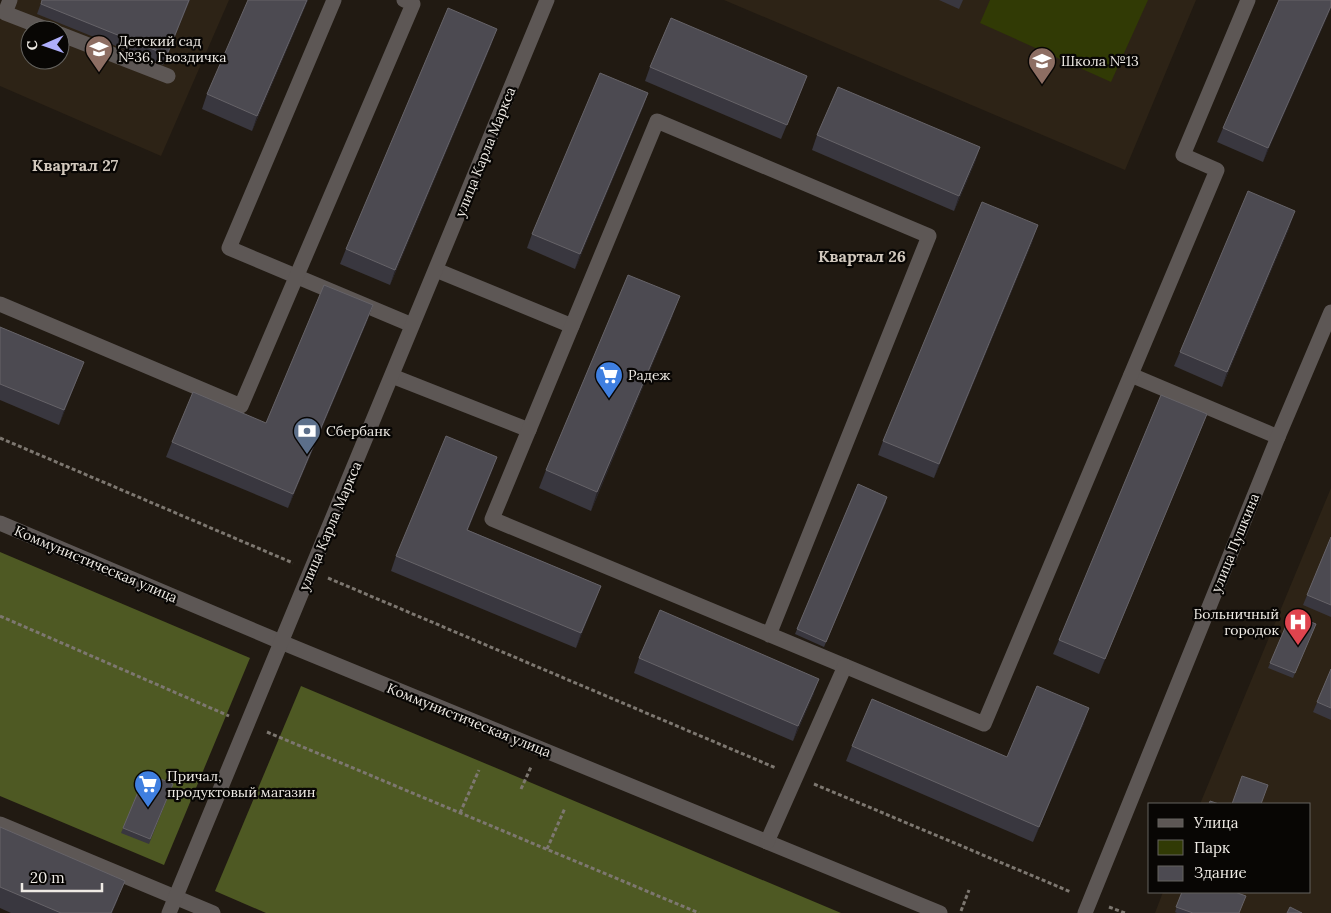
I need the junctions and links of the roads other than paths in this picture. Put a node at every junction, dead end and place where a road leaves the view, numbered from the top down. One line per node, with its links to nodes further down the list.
1 (10, 0): 6 (street)
2 (334, 0): 10 (street)
3 (404, 0): 10 (street)
4 (547, 0): 9 (street, улица Карла Маркса)
5 (1248, 0): 15 (street)
6 (23, 20)
7 (70, 38): 8 (street)
8 (168, 76)
9 (436, 270): 13 (street, улица Карла Маркса); 14 (street)
10 (297, 277): 11 (street); 13 (street)
11 (0, 304)
12 (1331, 312): 18 (street, улица Пушкина)
13 (412, 325): 16 (street, улица Карла Маркса)
14 (572, 326): 17 (street); 20 (street)
15 (1131, 375): 18 (street); 22 (street)
16 (392, 376): 17 (street); 21 (street, улица Карла Маркса)
17 (529, 430): 20 (street)
18 (1278, 437): 26 (street, улица Пушкина)
19 (0, 523): 21 (street, Коммунистическая улица)
20 (769, 635): 22 (street)
21 (281, 642): 24 (street, Коммунистическая улица); 25 (street, улица Карла Маркса)
22 (845, 666): 24 (street)
23 (0, 824): 25 (street)
24 (767, 842): 29 (street, Коммунистическая улица)
25 (176, 897): 27 (street, улица Карла Маркса); 28 (street)
26 (1087, 906)
27 (169, 913)
28 (213, 913)
29 (940, 913)

